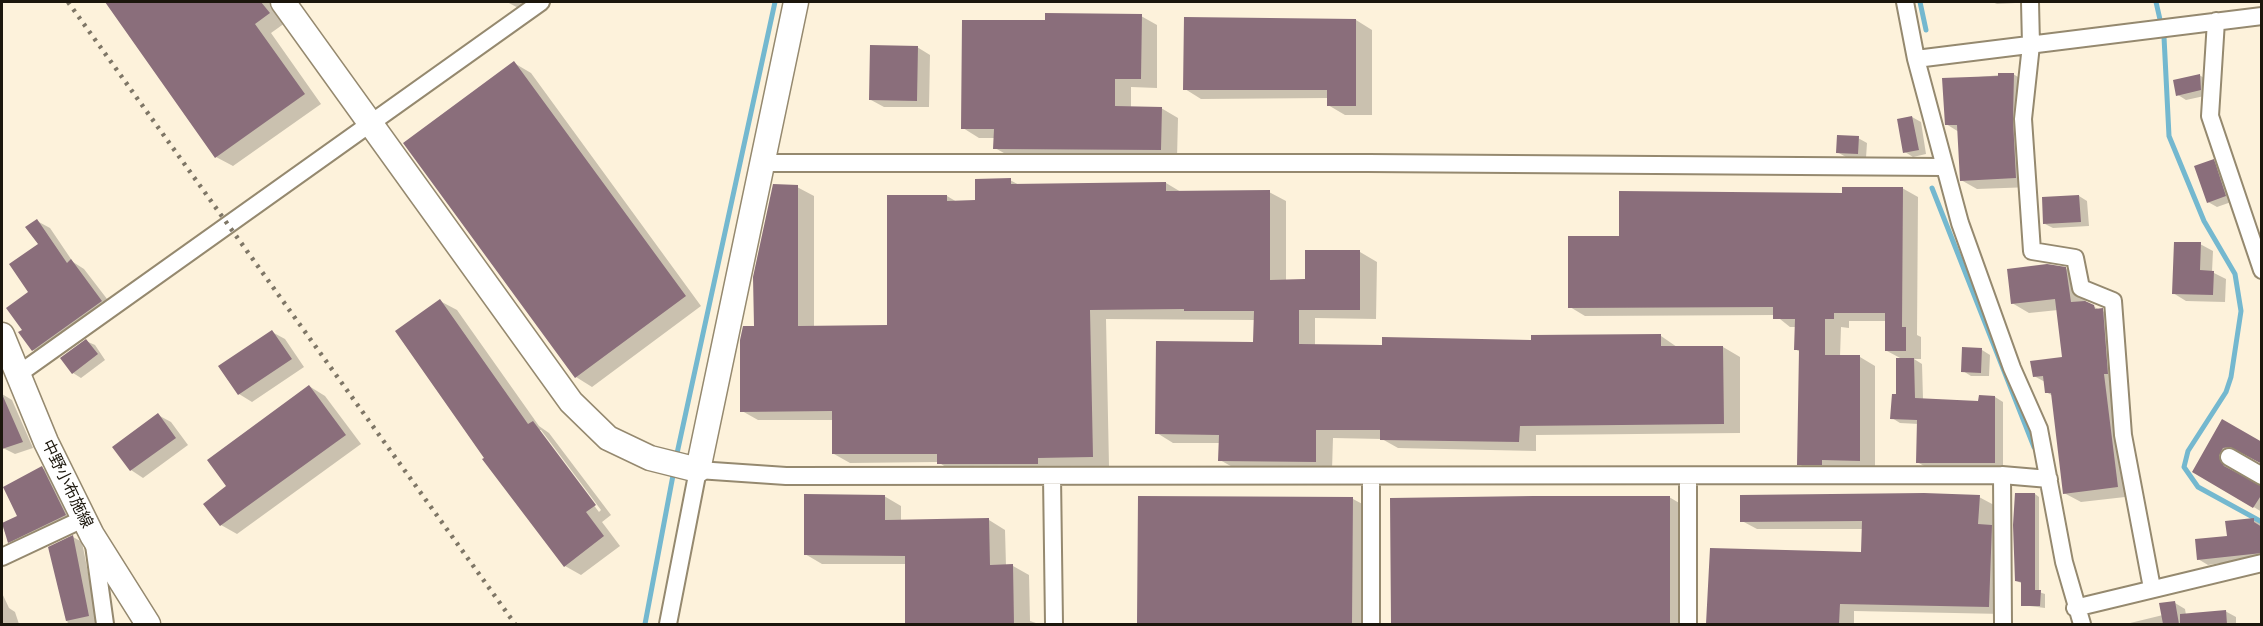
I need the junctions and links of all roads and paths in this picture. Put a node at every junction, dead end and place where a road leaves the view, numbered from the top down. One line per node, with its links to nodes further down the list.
1 (283, 2): 10 (street)
2 (541, 2): 10 (street)
3 (795, 2): 11 (street)
4 (1905, 2): 9 (street)
5 (2030, 2): 8 (street)
6 (2262, 16): 7 (street)
7 (2216, 21): 8 (street); 13 (street)
8 (2031, 45): 9 (street); 27 (street)
9 (1916, 59): 12 (street)
10 (369, 123): 15 (street); 17 (street)
11 (760, 163): 12 (street); 17 (street)
12 (1943, 167): 23 (street)
13 (2262, 270)
14 (2, 335): 15 (street, 中野小布施線)
15 (20, 373): 24 (street, 中野小布施線)
16 (2229, 457): 22 (street)
17 (698, 470): 19 (street); 31 (street)
18 (2002, 475): 21 (street); 23 (street); 35 (street)
19 (1052, 476): 20 (street); 32 (street)
20 (1371, 476): 21 (street); 33 (street)
21 (1688, 476): 34 (street)
22 (2262, 476)
23 (2049, 479): 28 (street)
24 (89, 526): 25 (street); 29 (street); 30 (street, 中野小布施線)
25 (2, 557)
26 (2262, 562): 27 (street)
27 (2152, 588): 28 (street)
28 (2075, 608): 36 (street)
29 (105, 624)
30 (148, 624)
31 (668, 624)
32 (1054, 624)
33 (1371, 624)
34 (1688, 624)
35 (2002, 624)
36 (2082, 624)

